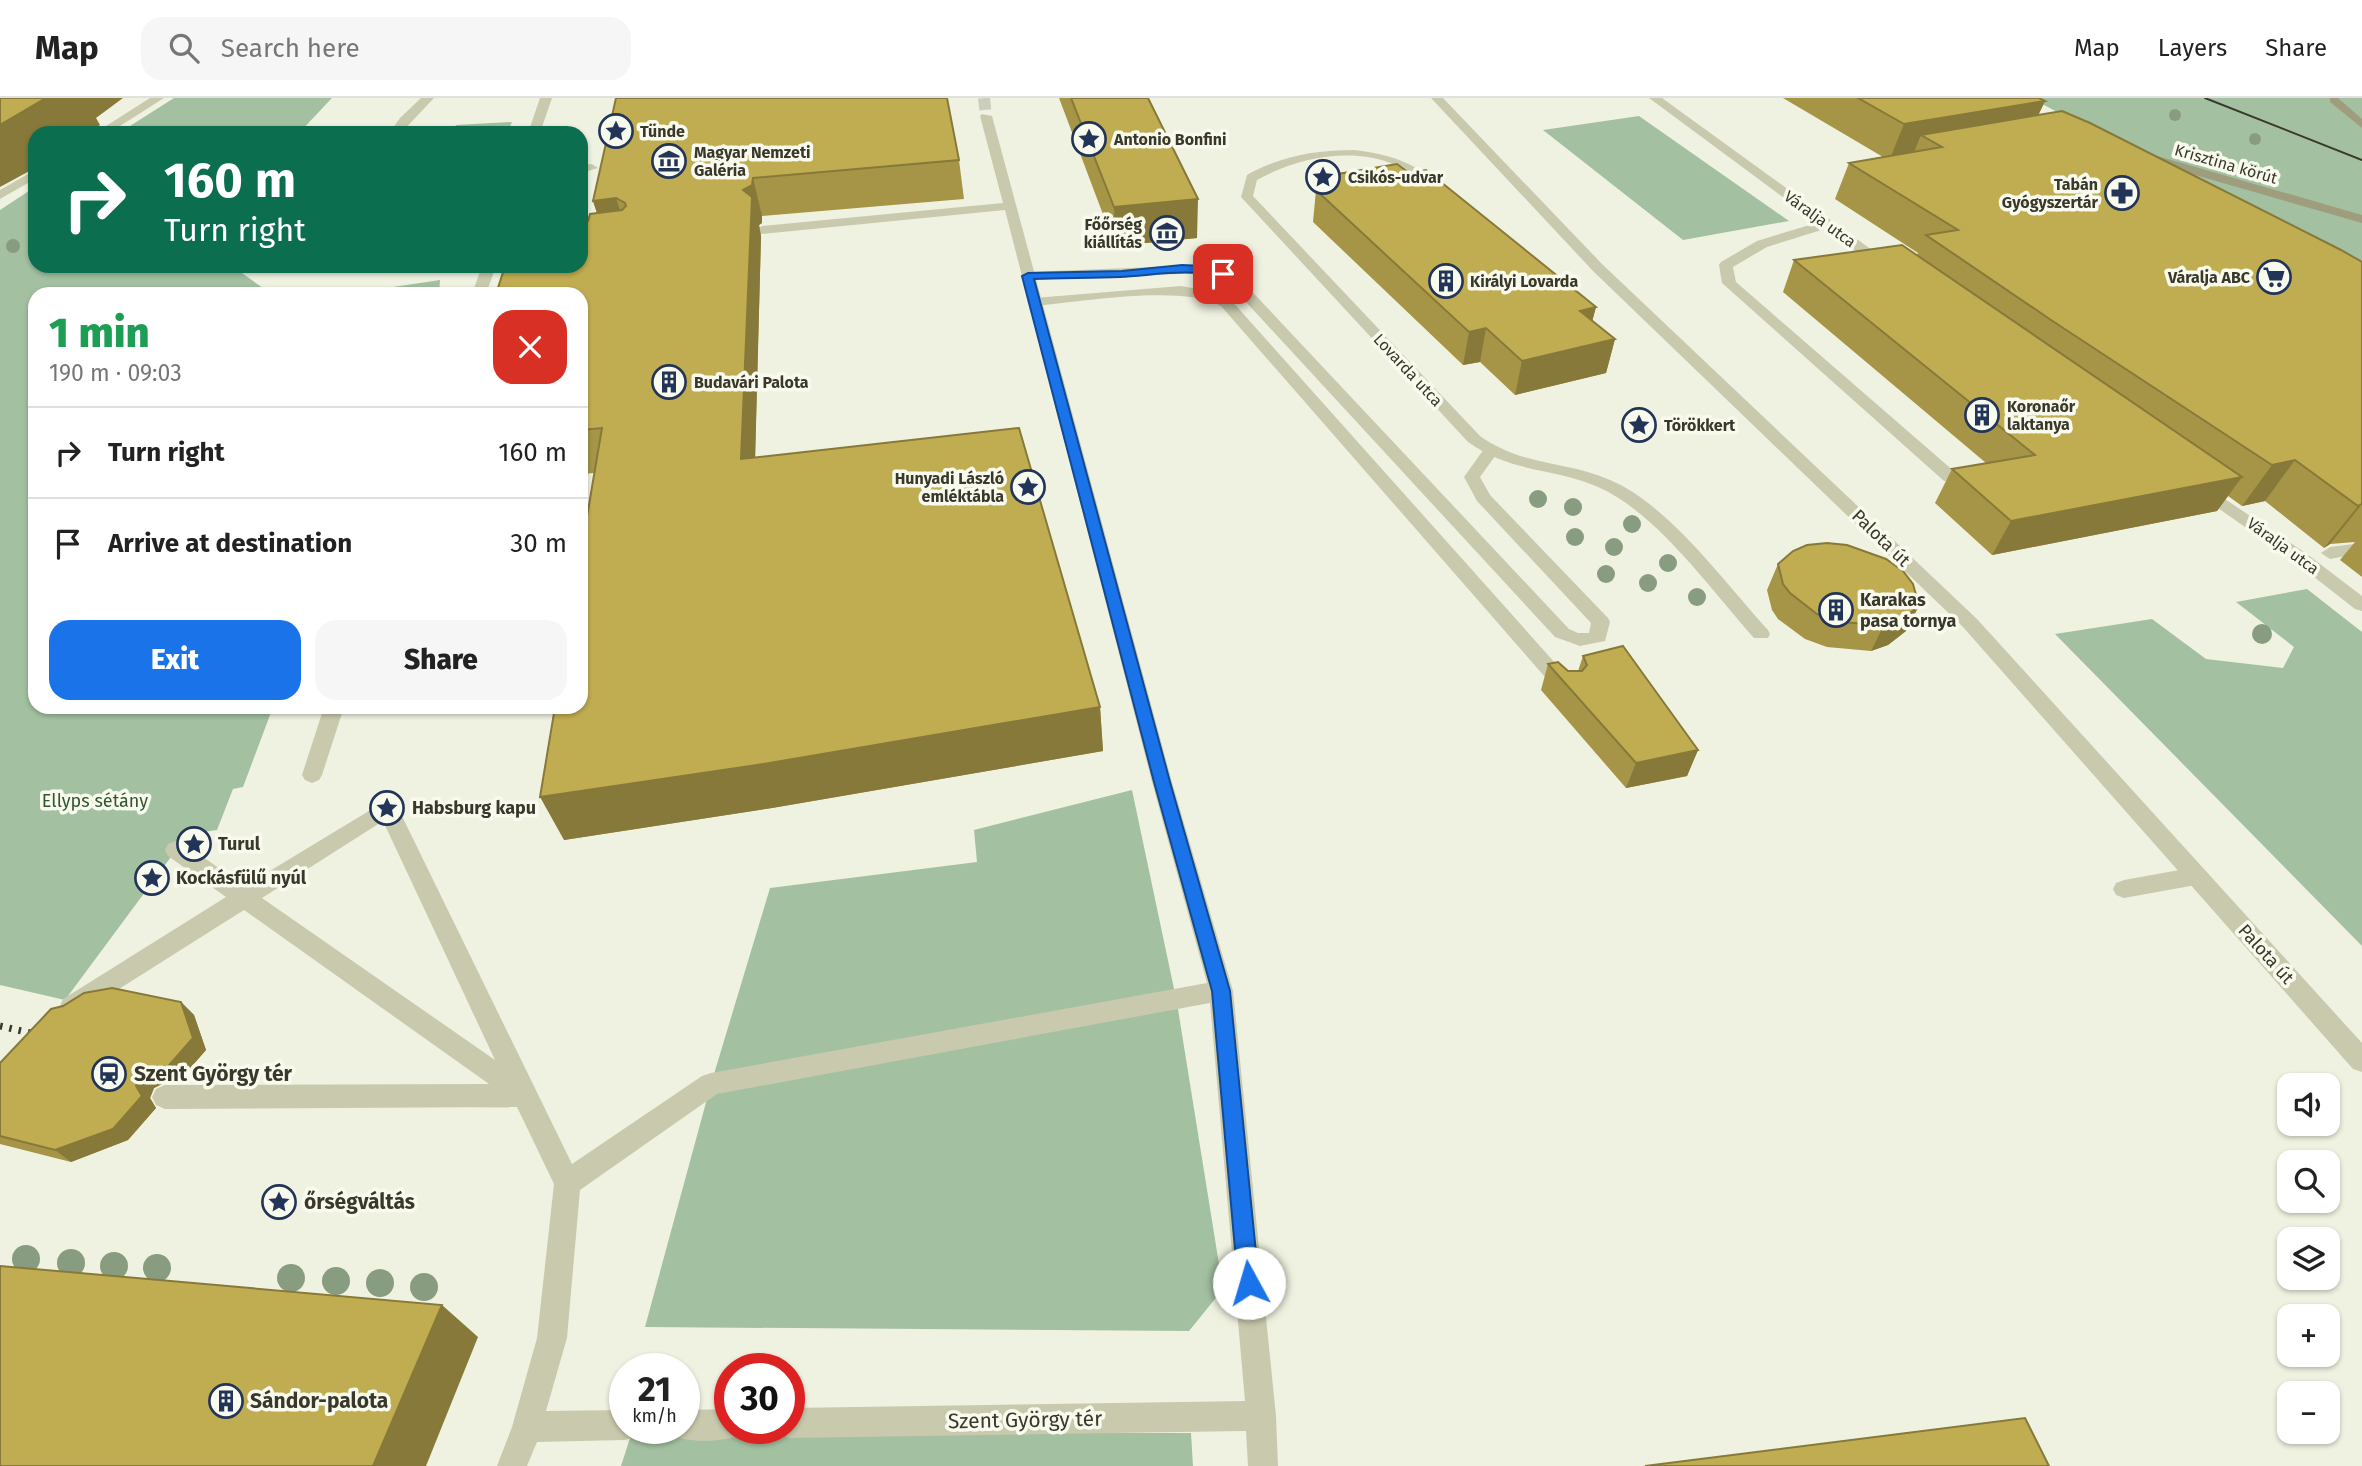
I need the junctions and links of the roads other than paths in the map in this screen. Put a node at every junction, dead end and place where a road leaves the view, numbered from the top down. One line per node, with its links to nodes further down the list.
1 (158, 98): 10 (street)
2 (428, 98): 11 (street)
3 (546, 98): 12 (street)
4 (1437, 98): 35 (street, Palota út)
5 (1655, 98): 19 (street, Váralja utca)
6 (2332, 99): 7 (street); 9 (street)
7 (2362, 111)
8 (986, 116): 17 (street)
9 (2362, 125)
10 (112, 126)
11 (400, 126)
12 (536, 126)
13 (2147, 166): 18 (street, Krisztina körút)
14 (28, 178): 16 (street)
15 (1435, 188): 24 (street, Lovarda utca)
16 (0, 195)
17 (1010, 206): 20 (street); 21 (street)
18 (2362, 219)
19 (1826, 224): 22 (street, Váralja utca); 25 (street)
20 (762, 230)
21 (1028, 276): 23 (street); 24 (street)
22 (1902, 278)
23 (1034, 302): 31 (street); 38 (street)
24 (1490, 452): 30 (street, Lovarda utca)
25 (1950, 477)
26 (2190, 481): 29 (street, Váralja utca)
27 (2362, 548): 28 (street)
28 (2330, 553)
29 (2362, 605)
30 (1760, 634)
31 (1567, 689)
32 (332, 714): 33 (street)
33 (312, 775)
34 (176, 850): 37 (street)
35 (2196, 876): 36 (street); 40 (street, Palota út)
36 (2124, 889)
37 (244, 898): 39 (street); 41 (street); 41 (street)
38 (1221, 991): 43 (street); 44 (street)
39 (67, 1009)
40 (2362, 1061)
41 (526, 1095): 42 (street); 43 (street)
42 (165, 1097)
43 (567, 1183): 47 (street)
44 (1261, 1416): 45 (street, Szent György tér); 49 (street)
45 (805, 1423)
46 (609, 1425): 47 (street)
47 (527, 1427): 48 (street)
48 (512, 1466)
49 (1263, 1466)

